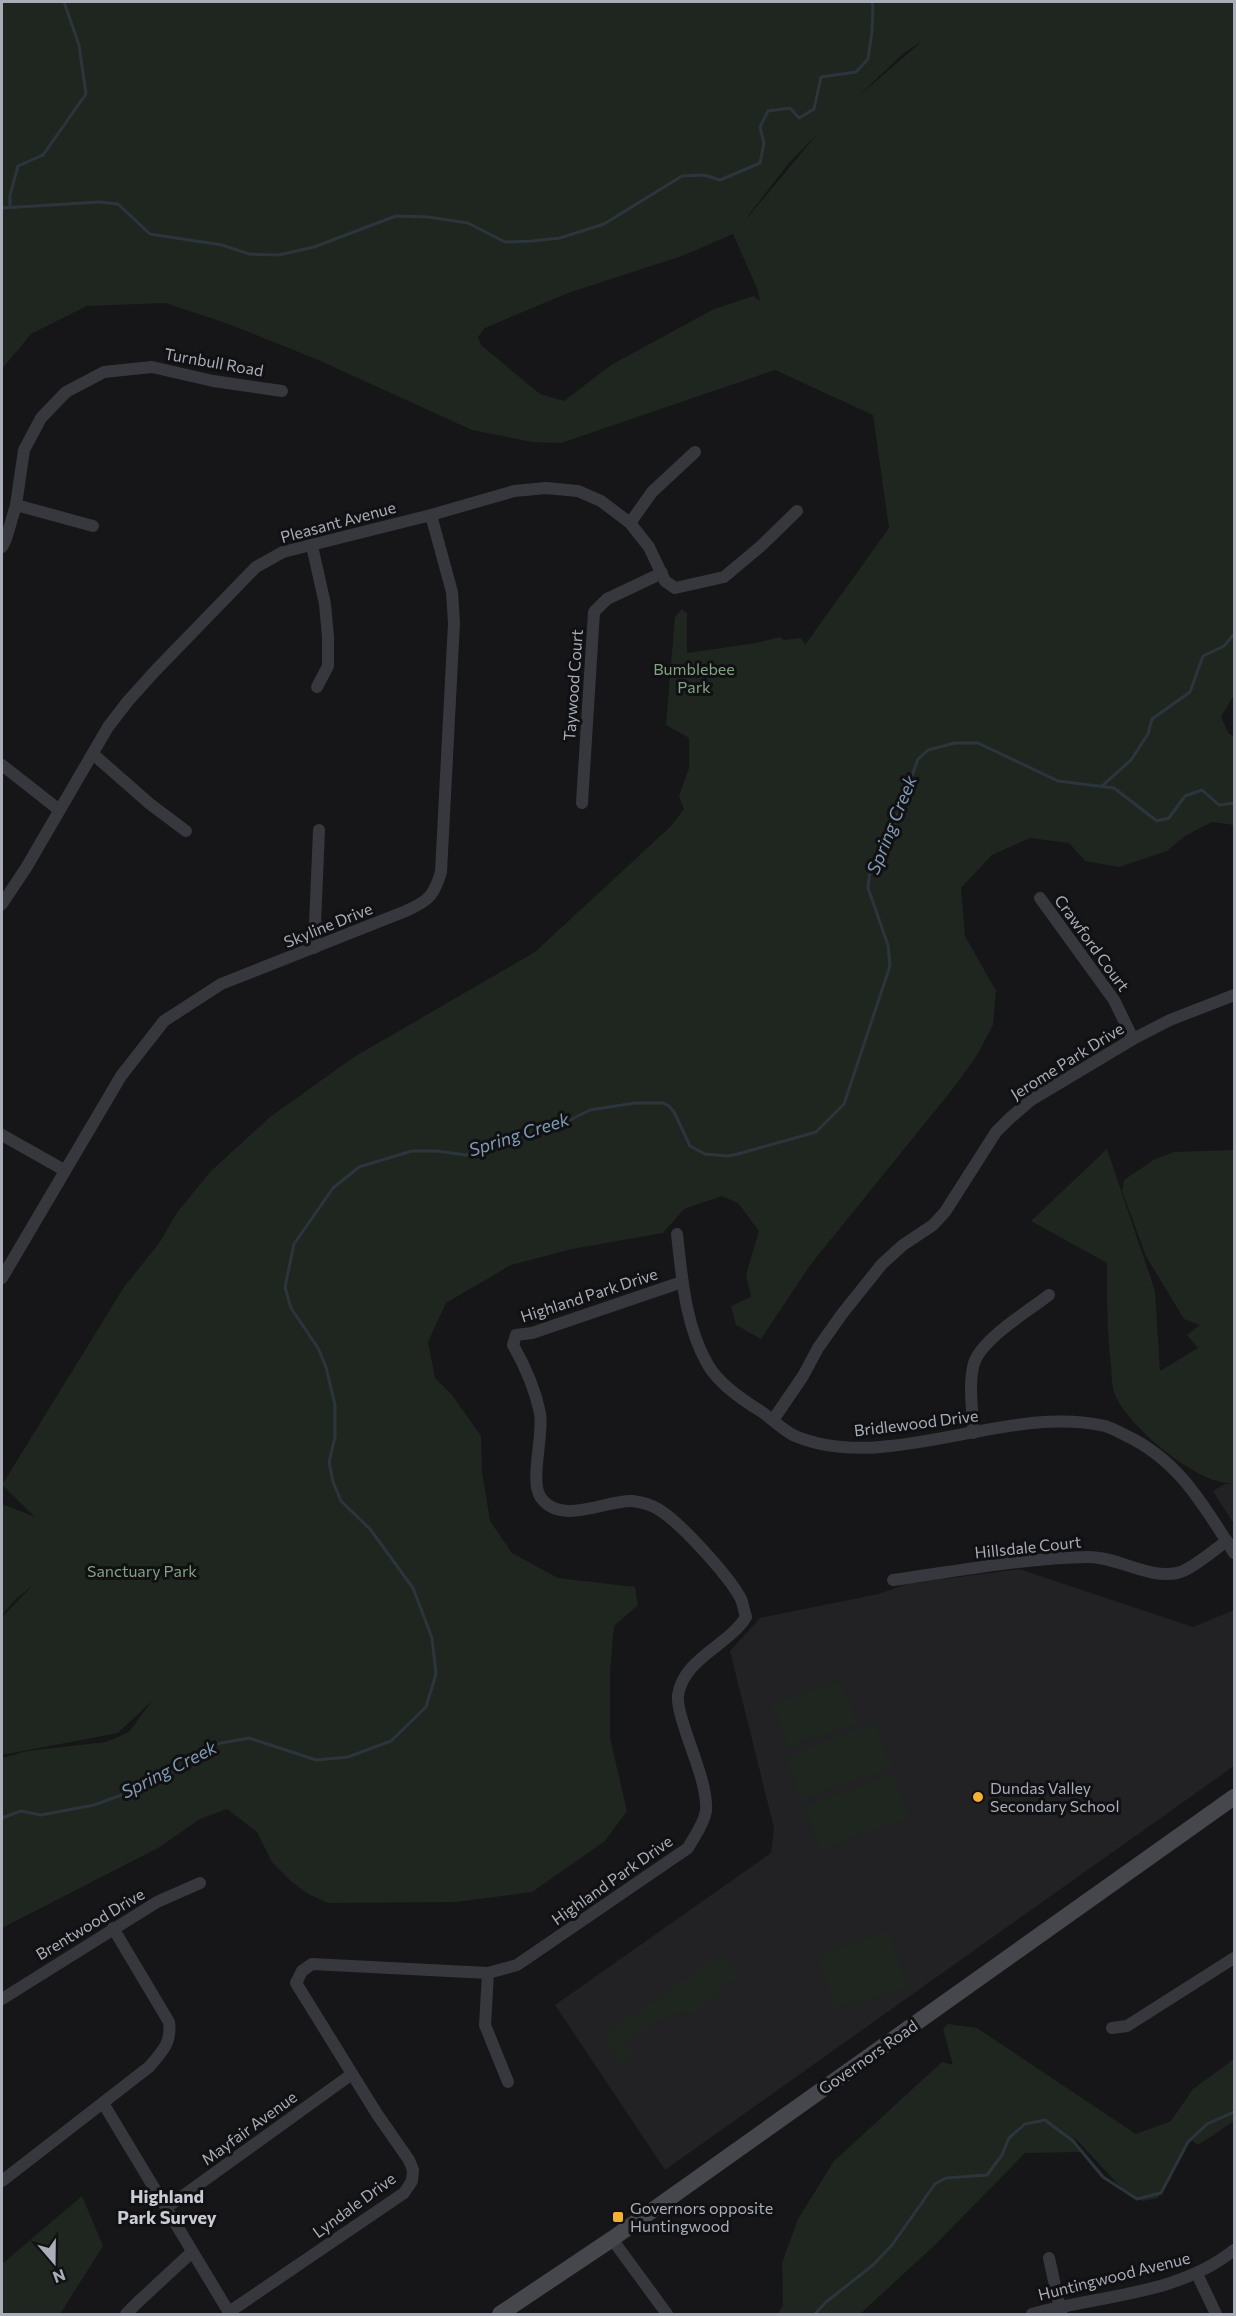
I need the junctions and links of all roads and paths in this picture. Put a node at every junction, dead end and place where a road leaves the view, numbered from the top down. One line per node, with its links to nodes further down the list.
1 (282, 391): 3 (street, Turnbull Road)
2 (695, 452): 6 (street)
3 (16, 505): 7 (street); 9 (street, Turnbull Road)
4 (797, 511): 10 (street)
5 (431, 515): 6 (street, Pleasant Avenue); 8 (street, Pleasant Avenue); 20 (street, Skyline Drive)
6 (630, 523): 10 (street, Pleasant Avenue)
7 (93, 526)
8 (312, 546): 11 (street); 12 (street, Pleasant Avenue)
9 (2, 547)
10 (663, 577): 14 (street, Taywood Court)
11 (317, 687)
12 (93, 754): 15 (street, Pleasant Avenue); 17 (street)
13 (2, 765): 15 (street)
14 (582, 803)
15 (58, 809): 19 (street, Pleasant Avenue)
16 (319, 830): 20 (street)
17 (186, 831)
18 (1040, 898): 22 (street, Crawford Court)
19 (2, 904)
20 (314, 948): 24 (street, Skyline Drive)
21 (1234, 995): 22 (street, Jerome Park Drive)
22 (1133, 1039): 29 (street, Jerome Park Drive)
23 (2, 1135): 24 (street)
24 (64, 1170): 26 (street, Skyline Drive)
25 (677, 1234): 27 (street, Bridlewood Drive)
26 (2, 1278)
27 (682, 1282): 29 (street, Bridlewood Drive); 39 (street, Highland Park Drive)
28 (1048, 1295): 30 (street)
29 (773, 1420): 30 (street, Bridlewood Drive)
30 (974, 1432): 31 (street, Bridlewood Drive)
31 (1227, 1541): 32 (street, Bridlewood Drive); 33 (street, Hillsdale Court)
32 (1234, 1553)
33 (893, 1580)
34 (1234, 1797): 47 (main road, Governors Road)
35 (200, 1883): 36 (street, Brentwood Drive)
36 (113, 1928): 40 (street, Brentwood Drive); 44 (street)
37 (1234, 1958): 41 (street)
38 (302, 1971): 39 (street, Highland Park Drive); 42 (street, Lyndale Drive)
39 (488, 1973): 43 (street)
40 (2, 2000)
41 (1112, 2028)
42 (352, 2074): 46 (street, Mayfair Avenue); 53 (street, Lyndale Drive)
43 (508, 2082)
44 (104, 2103): 45 (street); 46 (street)
45 (2, 2181)
46 (166, 2208): 49 (street)
47 (612, 2240): 55 (main road, Governors Road); 56 (street)
48 (1234, 2250): 51 (street, Huntingwood Avenue)
49 (192, 2252): 53 (street); 54 (street)
50 (1049, 2258): 52 (street)
51 (1197, 2274): 52 (street, Huntingwood Avenue); 58 (street)
52 (1060, 2311): 57 (street, Huntingwood Avenue)
53 (230, 2313)
54 (126, 2314)
55 (500, 2314)
56 (667, 2314)
57 (1032, 2314)
58 (1216, 2314)

